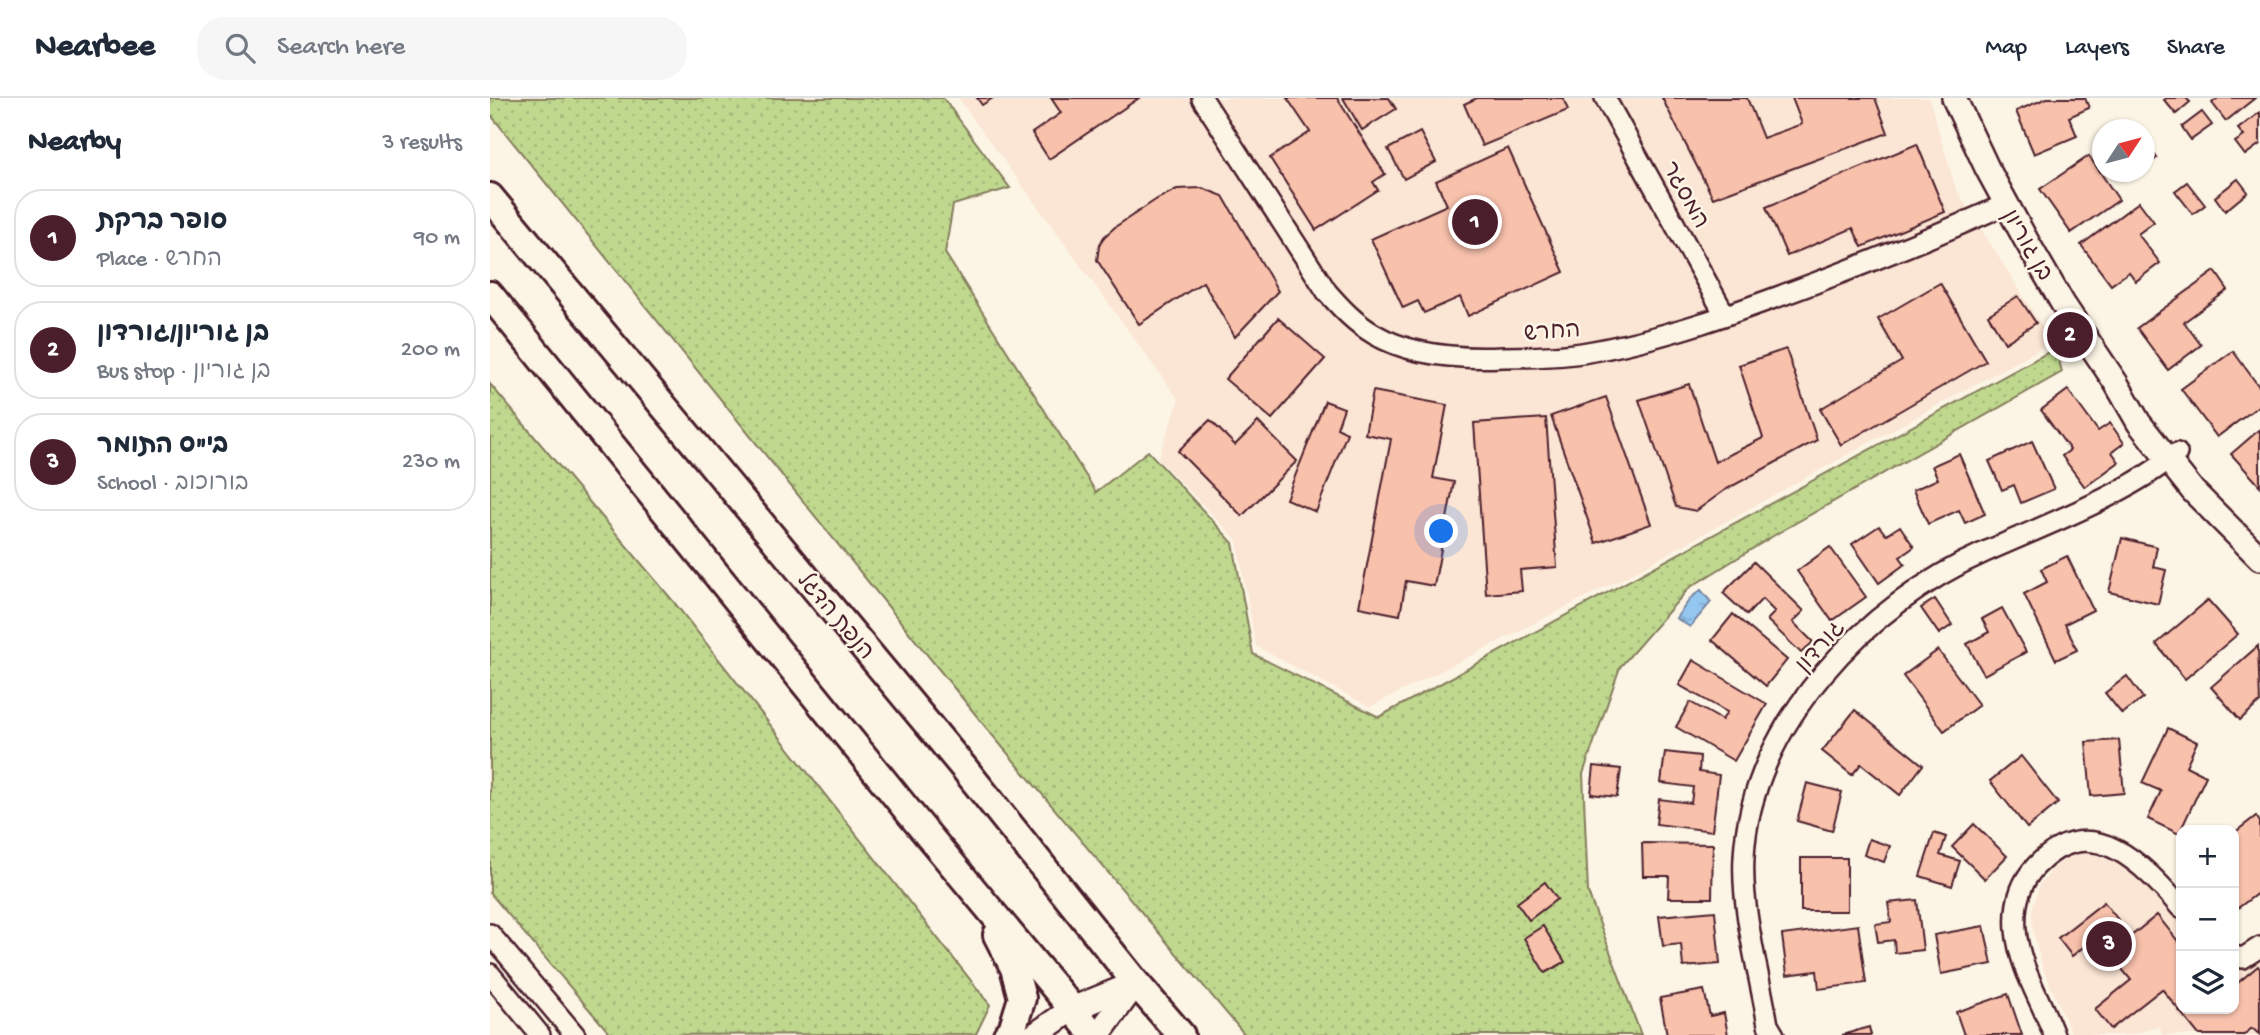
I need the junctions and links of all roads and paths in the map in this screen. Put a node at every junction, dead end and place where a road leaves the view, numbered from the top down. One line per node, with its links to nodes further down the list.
1 (1202, 98): 7 (street, החרש)
2 (1605, 98): 7 (street, המסגר)
3 (1954, 98): 5 (street, בן גוריון)
4 (490, 197): 16 (main road, הנפת הדגל)
5 (2006, 204): 7 (street, החרש); 8 (street, בן גוריון)
6 (490, 295): 10 (main road)
7 (1726, 315)
8 (2173, 457): 9 (street, בן גוריון); 24 (street, גורדון)
9 (2260, 558)
10 (973, 890): 17 (main road); 20 (main road)
11 (2176, 903): 25 (street)
12 (490, 934): 19 (street)
13 (2260, 947): 14 (street)
14 (2239, 957)
15 (490, 974): 18 (street)
16 (1136, 984): 17 (street); 22 (street); 23 (main road, הנפת הדגל)
17 (1072, 1009): 21 (street); 22 (main road)
18 (540, 1035)
19 (575, 1035)
20 (1007, 1035)
21 (1035, 1035)
22 (1096, 1035)
23 (1181, 1035)
24 (1774, 1035)
25 (2054, 1035)

